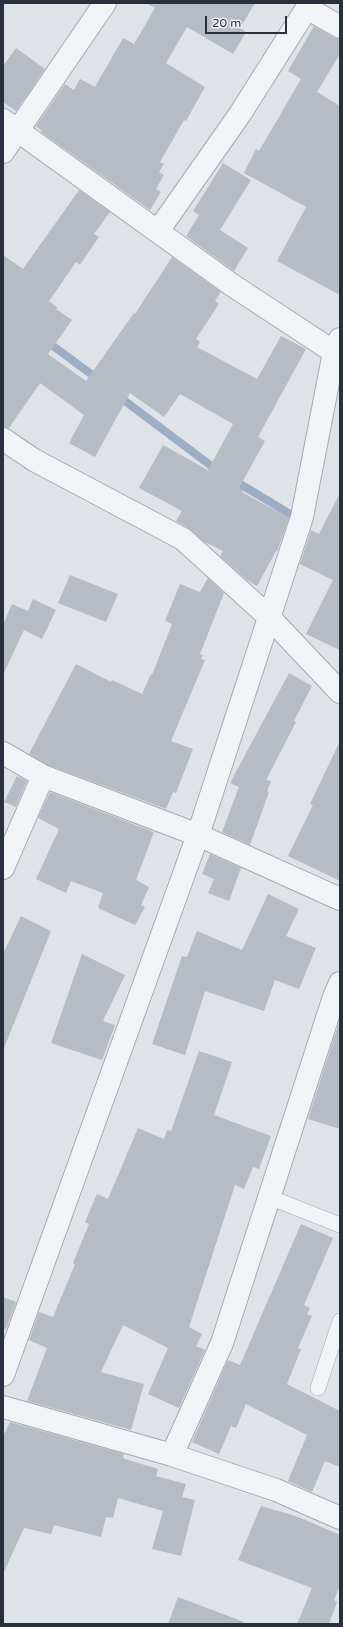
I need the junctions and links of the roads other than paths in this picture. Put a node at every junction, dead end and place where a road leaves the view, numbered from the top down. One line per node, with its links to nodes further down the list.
1 (106, 3): 3 (street)
2 (340, 27): 5 (street)
3 (10, 126): 4 (street); 5 (street)
4 (3, 152)
5 (158, 231): 6 (street)
6 (338, 349): 8 (street)
7 (3, 439): 8 (street)
8 (269, 617): 9 (street); 12 (street)
9 (337, 681)
10 (3, 753): 11 (street)
11 (43, 776): 12 (street); 13 (street)
12 (198, 836): 14 (street); 19 (street)
13 (3, 868)
14 (340, 899)
15 (340, 983): 16 (street)
16 (269, 1197): 17 (lane); 22 (street)
17 (340, 1225)
18 (340, 1321): 20 (lane)
19 (3, 1375)
20 (318, 1388)
21 (3, 1407): 22 (street)
22 (172, 1455): 23 (street)
23 (340, 1518)

